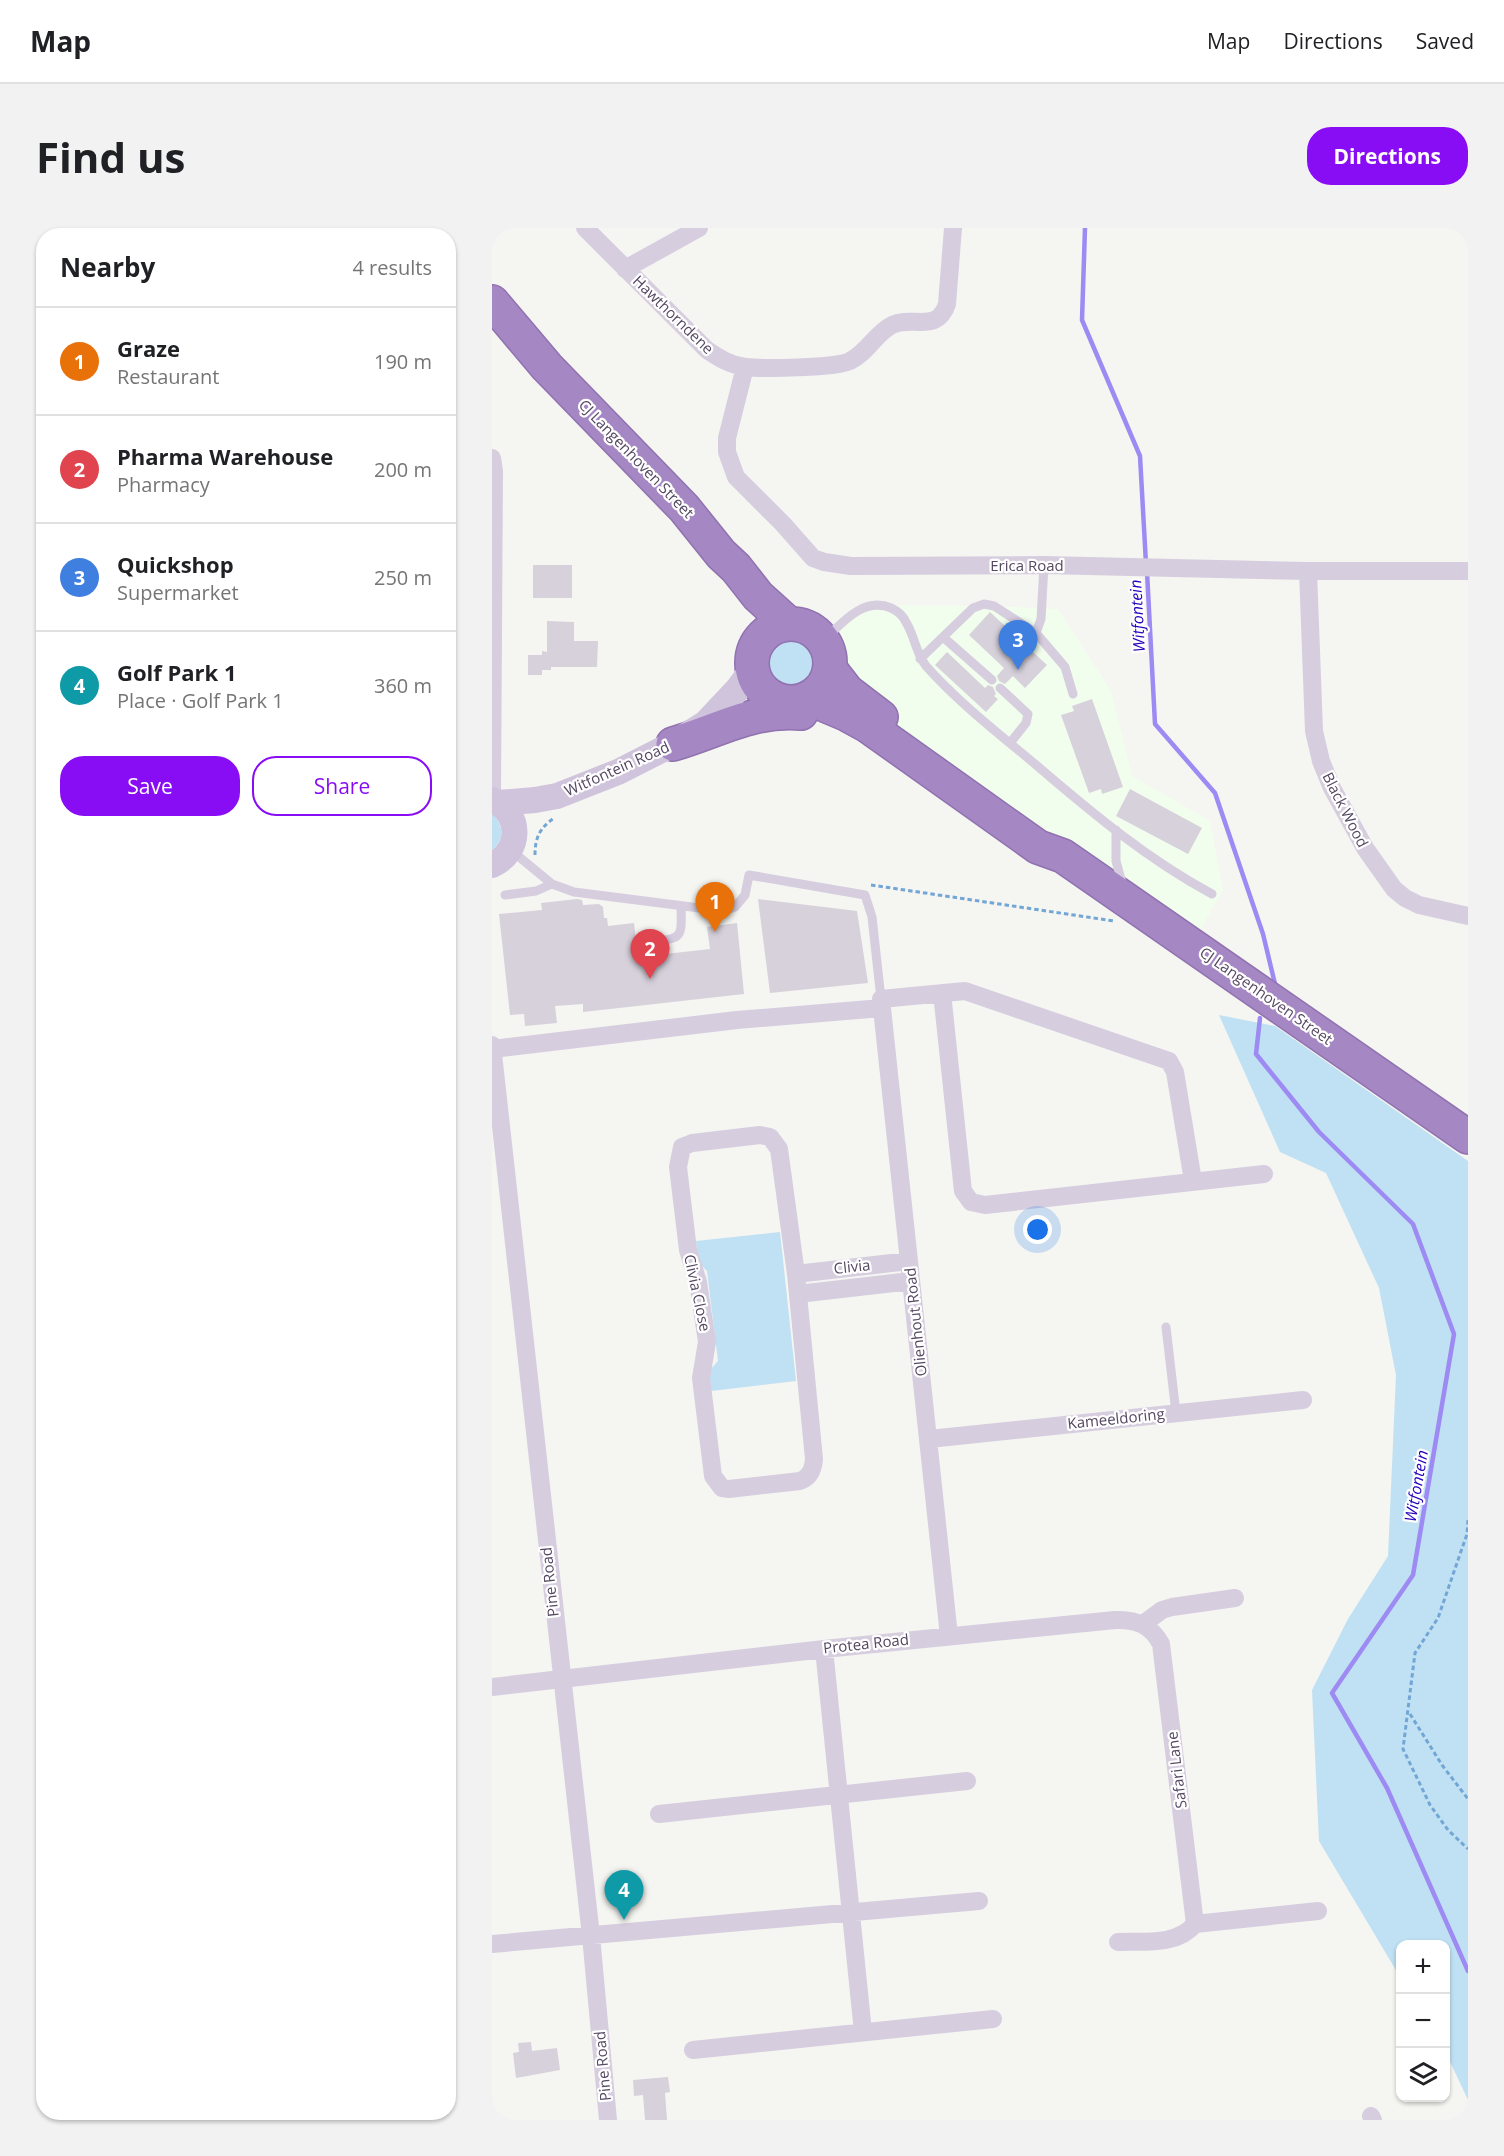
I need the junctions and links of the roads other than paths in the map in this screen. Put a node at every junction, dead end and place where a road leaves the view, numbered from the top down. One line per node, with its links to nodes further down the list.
1 (585, 228): 4 (street, Hawthorndene)
2 (699, 228): 4 (street)
3 (952, 237): 8 (street, Hawthorndene)
4 (625, 269): 8 (street, Hawthorndene)
5 (492, 302): 7 (highway, CJ Langenhoven Street)
6 (492, 324): 7 (highway, CJ Langenhoven Street)
7 (548, 367): 10 (highway, CJ Langenhoven Street)
8 (745, 367): 11 (street, Erica Road)
9 (492, 458): 29 (street)
10 (721, 554): 14 (highway, CJ Langenhoven Street); 18 (highway, CJ Langenhoven Street)
11 (1044, 565): 12 (street, Erica Road); 15 (lane)
12 (1308, 571): 13 (street, Erica Road); 39 (street, Black Wood)
13 (1468, 571)
14 (789, 624): 17 (highway); 18 (highway)
15 (1036, 633): 16 (lane); 22 (lane)
16 (943, 637): 19 (lane); 20 (lane)
17 (826, 655): 19 (lane); 24 (highway); 34 (highway, CJ Langenhoven Street)
18 (754, 656): 23 (highway); 25 (main road, Witfontein Road)
19 (920, 659): 26 (lane)
20 (992, 680)
21 (1000, 688): 26 (lane)
22 (1073, 694)
23 (773, 698): 24 (highway); 25 (main road, Witfontein Road)
24 (808, 698): 28 (highway, CJ Langenhoven Street)
25 (706, 723): 27 (main road, Witfontein Road)
26 (1010, 743): 32 (lane)
27 (673, 744): 28 (highway); 31 (main road, Witfontein Road)
28 (901, 748): 34 (highway, CJ Langenhoven Street)
29 (493, 755): 30 (street)
30 (494, 799): 31 (main road, Witfontein Road); 33 (main road)
31 (557, 806): 33 (main road, Witfontein Road)
32 (1116, 830): 36 (lane); 40 (lane)
33 (506, 850): 35 (lane)
34 (1063, 856): 40 (highway, CJ Langenhoven Street)
35 (552, 884): 37 (lane); 38 (lane)
36 (1212, 894)
37 (505, 895)
38 (681, 906): 41 (lane); 43 (lane)
39 (1468, 916)
40 (1180, 937): 45 (highway, CJ Langenhoven Street)
41 (650, 942)
42 (942, 993): 43 (street); 47 (street); 47 (street)
43 (881, 1004): 44 (street); 48 (street, Olienhout Road)
44 (492, 1047): 60 (street, Pine Road)
45 (1468, 1137)
46 (1264, 1174): 47 (street)
47 (1193, 1181)
48 (909, 1261): 49 (street, Clivia); 50 (street, Olienhout Road)
49 (796, 1274): 51 (street, Clivia Close); 51 (street, Clivia Close)
50 (911, 1281): 51 (street, Clivia); 55 (street, Olienhout Road)
51 (798, 1294)
52 (1166, 1327): 54 (lane)
53 (1304, 1400): 54 (street, Kameeldoring)
54 (1176, 1413): 55 (street, Kameeldoring)
55 (929, 1439): 58 (street, Olienhout Road)
56 (1235, 1598): 57 (street)
57 (1143, 1623): 58 (street, Protea Road); 68 (street, Safari Lane)
58 (949, 1636): 59 (street, Protea Road)
59 (824, 1649): 60 (street, Protea Road); 63 (street)
60 (561, 1680): 61 (street, Protea Road); 69 (street, Pine Road)
61 (492, 1687)
62 (967, 1781): 63 (street)
63 (839, 1794): 64 (street); 67 (street)
64 (659, 1814)
65 (979, 1901): 67 (street)
66 (1318, 1911): 68 (street)
67 (850, 1912): 69 (street); 73 (street)
68 (1195, 1924): 70 (street)
69 (591, 1936): 71 (street); 75 (street, Pine Road)
70 (1118, 1942)
71 (492, 1944)
72 (993, 2019): 73 (street)
73 (863, 2032): 74 (street)
74 (693, 2050)
75 (608, 2120)

